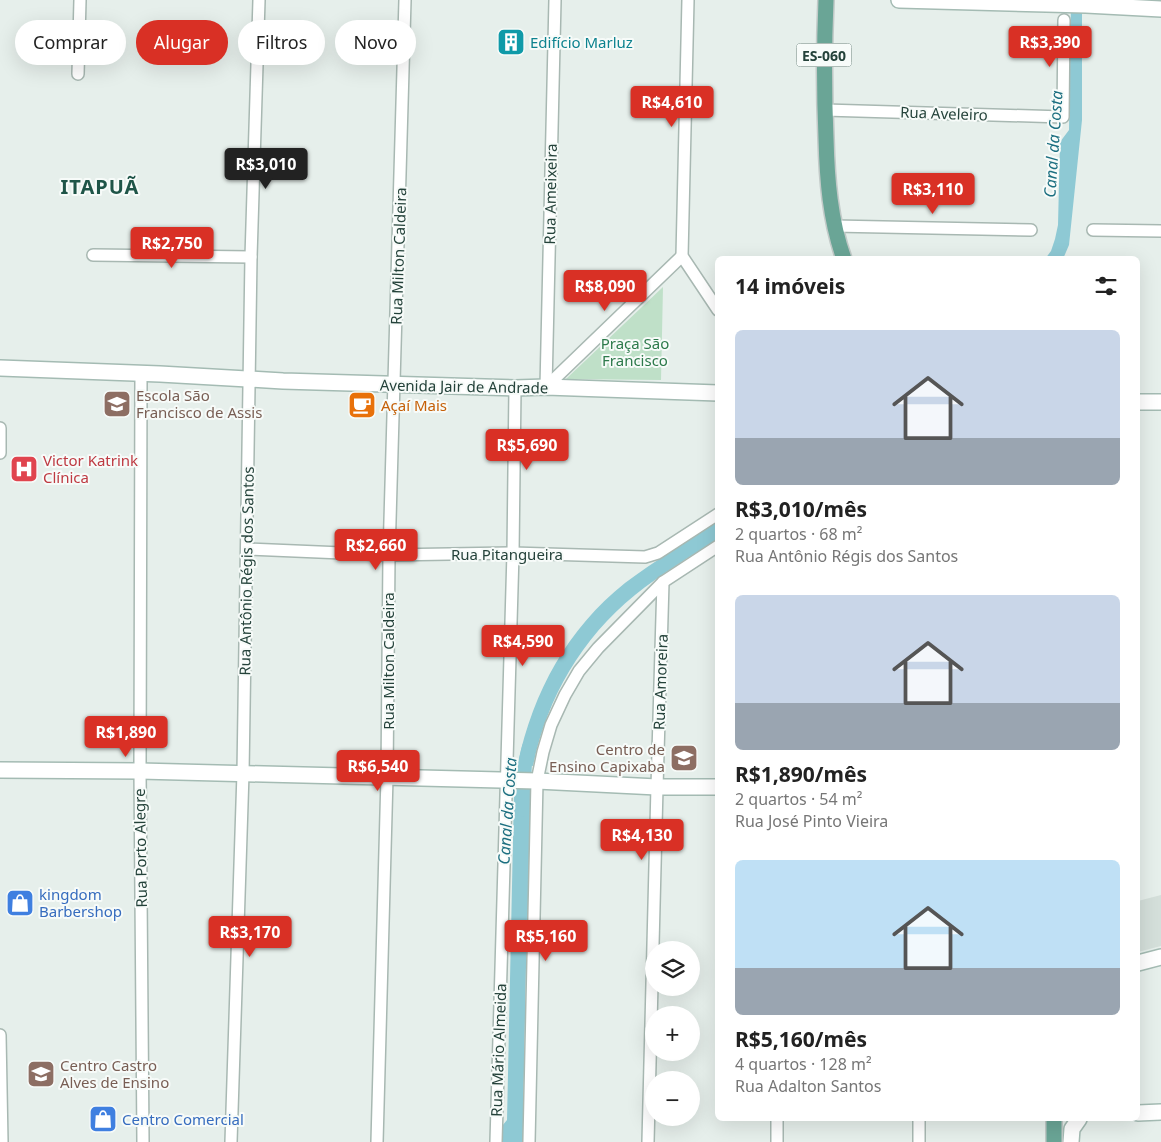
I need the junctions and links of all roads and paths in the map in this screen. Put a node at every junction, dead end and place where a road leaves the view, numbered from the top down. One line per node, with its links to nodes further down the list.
1 (80, 0): 10 (street)
2 (259, 0): 19 (street, Rua Antônio Régis dos Santos)
3 (405, 0): 24 (street, Rua Milton Caldeira)
4 (555, 0): 25 (street, Rua Ameixeira)
5 (688, 0): 17 (street)
6 (826, 0): 11 (main road, ES-060)
7 (899, 0): 9 (main road)
8 (1161, 9): 9 (main road)
9 (1066, 13): 11 (street, Rua Aveleiro)
10 (78, 74)
11 (825, 110): 12 (main road, ES-060)
12 (834, 226): 13 (street); 18 (main road, ES-060)
13 (1031, 230)
14 (1093, 230): 15 (street)
15 (1161, 231)
16 (93, 255): 19 (street)
17 (682, 256): 20 (street); 25 (street)
18 (843, 256)
19 (251, 257): 23 (street, Rua Antônio Régis dos Santos)
20 (715, 306)
21 (0, 368): 22 (main road, Avenida Jair de Andrade)
22 (141, 374): 23 (main road, Avenida Jair de Andrade); 39 (street, Rua Porto Alegre)
23 (250, 380): 24 (main road, Avenida Jair de Andrade); 34 (street, Rua Antônio Régis dos Santos)
24 (395, 385): 26 (main road, Avenida Jair de Andrade); 36 (street, Rua Milton Caldeira)
25 (546, 387): 26 (main road, Avenida Jair de Andrade); 27 (main road, Avenida Jair de Andrade)
26 (515, 388): 35 (street, Rua Mário Almeida)
27 (715, 393)
28 (1140, 402): 29 (main road)
29 (1161, 402)
30 (0, 428): 31 (street)
31 (0, 453)
32 (715, 516): 35 (street, Rua Pitangueira)
33 (715, 548): 37 (street)
34 (247, 549): 36 (street, Rua Pitangueira); 40 (street, Rua Antônio Régis dos Santos)
35 (513, 553): 36 (street, Rua Pitangueira); 42 (street, Rua Mário Almeida)
36 (389, 554): 41 (street, Rua Milton Caldeira)
37 (663, 582): 43 (street); 44 (street, Rua Amoreira)
38 (0, 770): 39 (main road)
39 (140, 770): 40 (main road); 56 (street, Rua Porto Alegre)
40 (243, 773): 41 (main road); 57 (street, Rua Antônio Régis dos Santos)
41 (388, 777): 42 (main road); 58 (street, Rua Milton Caldeira)
42 (510, 780): 43 (main road); 59 (street, Rua Mário Almeida)
43 (535, 781): 44 (main road); 60 (street)
44 (656, 787): 45 (main road); 61 (street, Rua Amoreira)
45 (715, 787)
46 (1161, 957): 47 (main road)
47 (1140, 962)
48 (0, 1036): 55 (street)
49 (1161, 1112): 50 (main road)
50 (1140, 1113)
51 (777, 1121): 62 (street)
52 (919, 1121): 63 (street)
53 (1054, 1121): 64 (main road)
54 (1078, 1121): 65 (main road)
55 (2, 1142)
56 (143, 1142)
57 (231, 1142)
58 (377, 1142)
59 (496, 1142)
60 (529, 1142)
61 (648, 1142)
62 (777, 1142)
63 (919, 1142)
64 (1054, 1142)
65 (1071, 1142)

